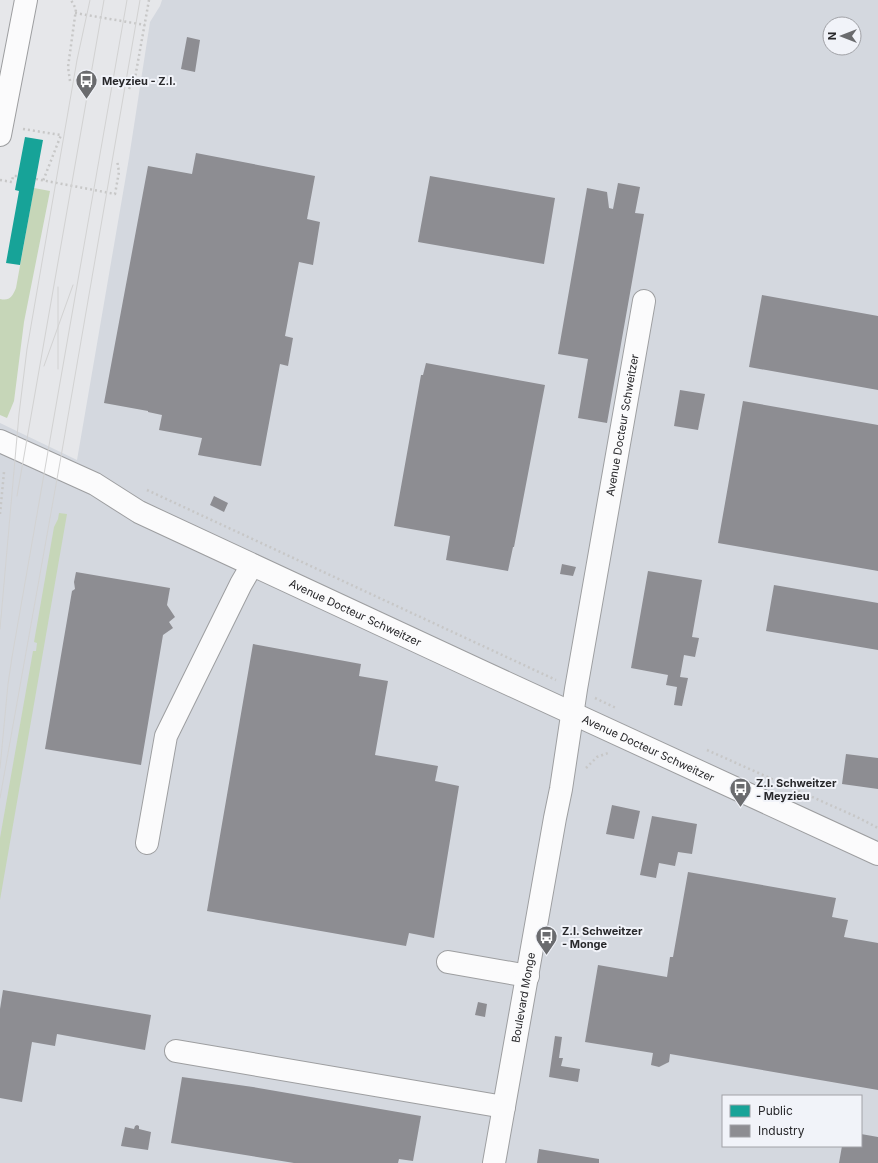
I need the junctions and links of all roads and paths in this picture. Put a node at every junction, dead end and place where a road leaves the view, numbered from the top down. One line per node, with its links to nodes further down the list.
1 (26, 0): 8 (street)
2 (71, 0): 4 (path)
3 (149, 0): 5 (path)
4 (75, 13): 5 (path); 6 (path)
5 (145, 25): 7 (path)
6 (70, 81)
7 (129, 89)
8 (10, 132): 13 (path)
9 (116, 160): 13 (path)
10 (18, 176): 11 (path)
11 (0, 180)
12 (36, 180): 13 (path)
13 (43, 181)
14 (644, 301): 24 (street, Avenue Docteur Schweitzer)
15 (0, 441): 18 (street, Avenue Docteur Schweitzer)
16 (2, 464): 18 (street, Avenue Docteur Schweitzer); 19 (path)
17 (143, 488): 21 (path)
18 (139, 512): 20 (street, Avenue Docteur Schweitzer)
19 (0, 514)
20 (252, 565): 24 (street, Avenue Docteur Schweitzer); 27 (street)
21 (560, 682)
22 (593, 698): 23 (path)
23 (619, 710)
24 (572, 714): 28 (street, Avenue Docteur Schweitzer); 30 (street, Boulevard Monge)
25 (701, 748): 26 (path)
26 (878, 828)
27 (147, 843)
28 (878, 854)
29 (448, 962): 30 (street)
30 (528, 976): 32 (street, Boulevard Monge)
31 (176, 1051): 32 (street)
32 (504, 1107): 33 (street, Boulevard Monge)
33 (494, 1163)

